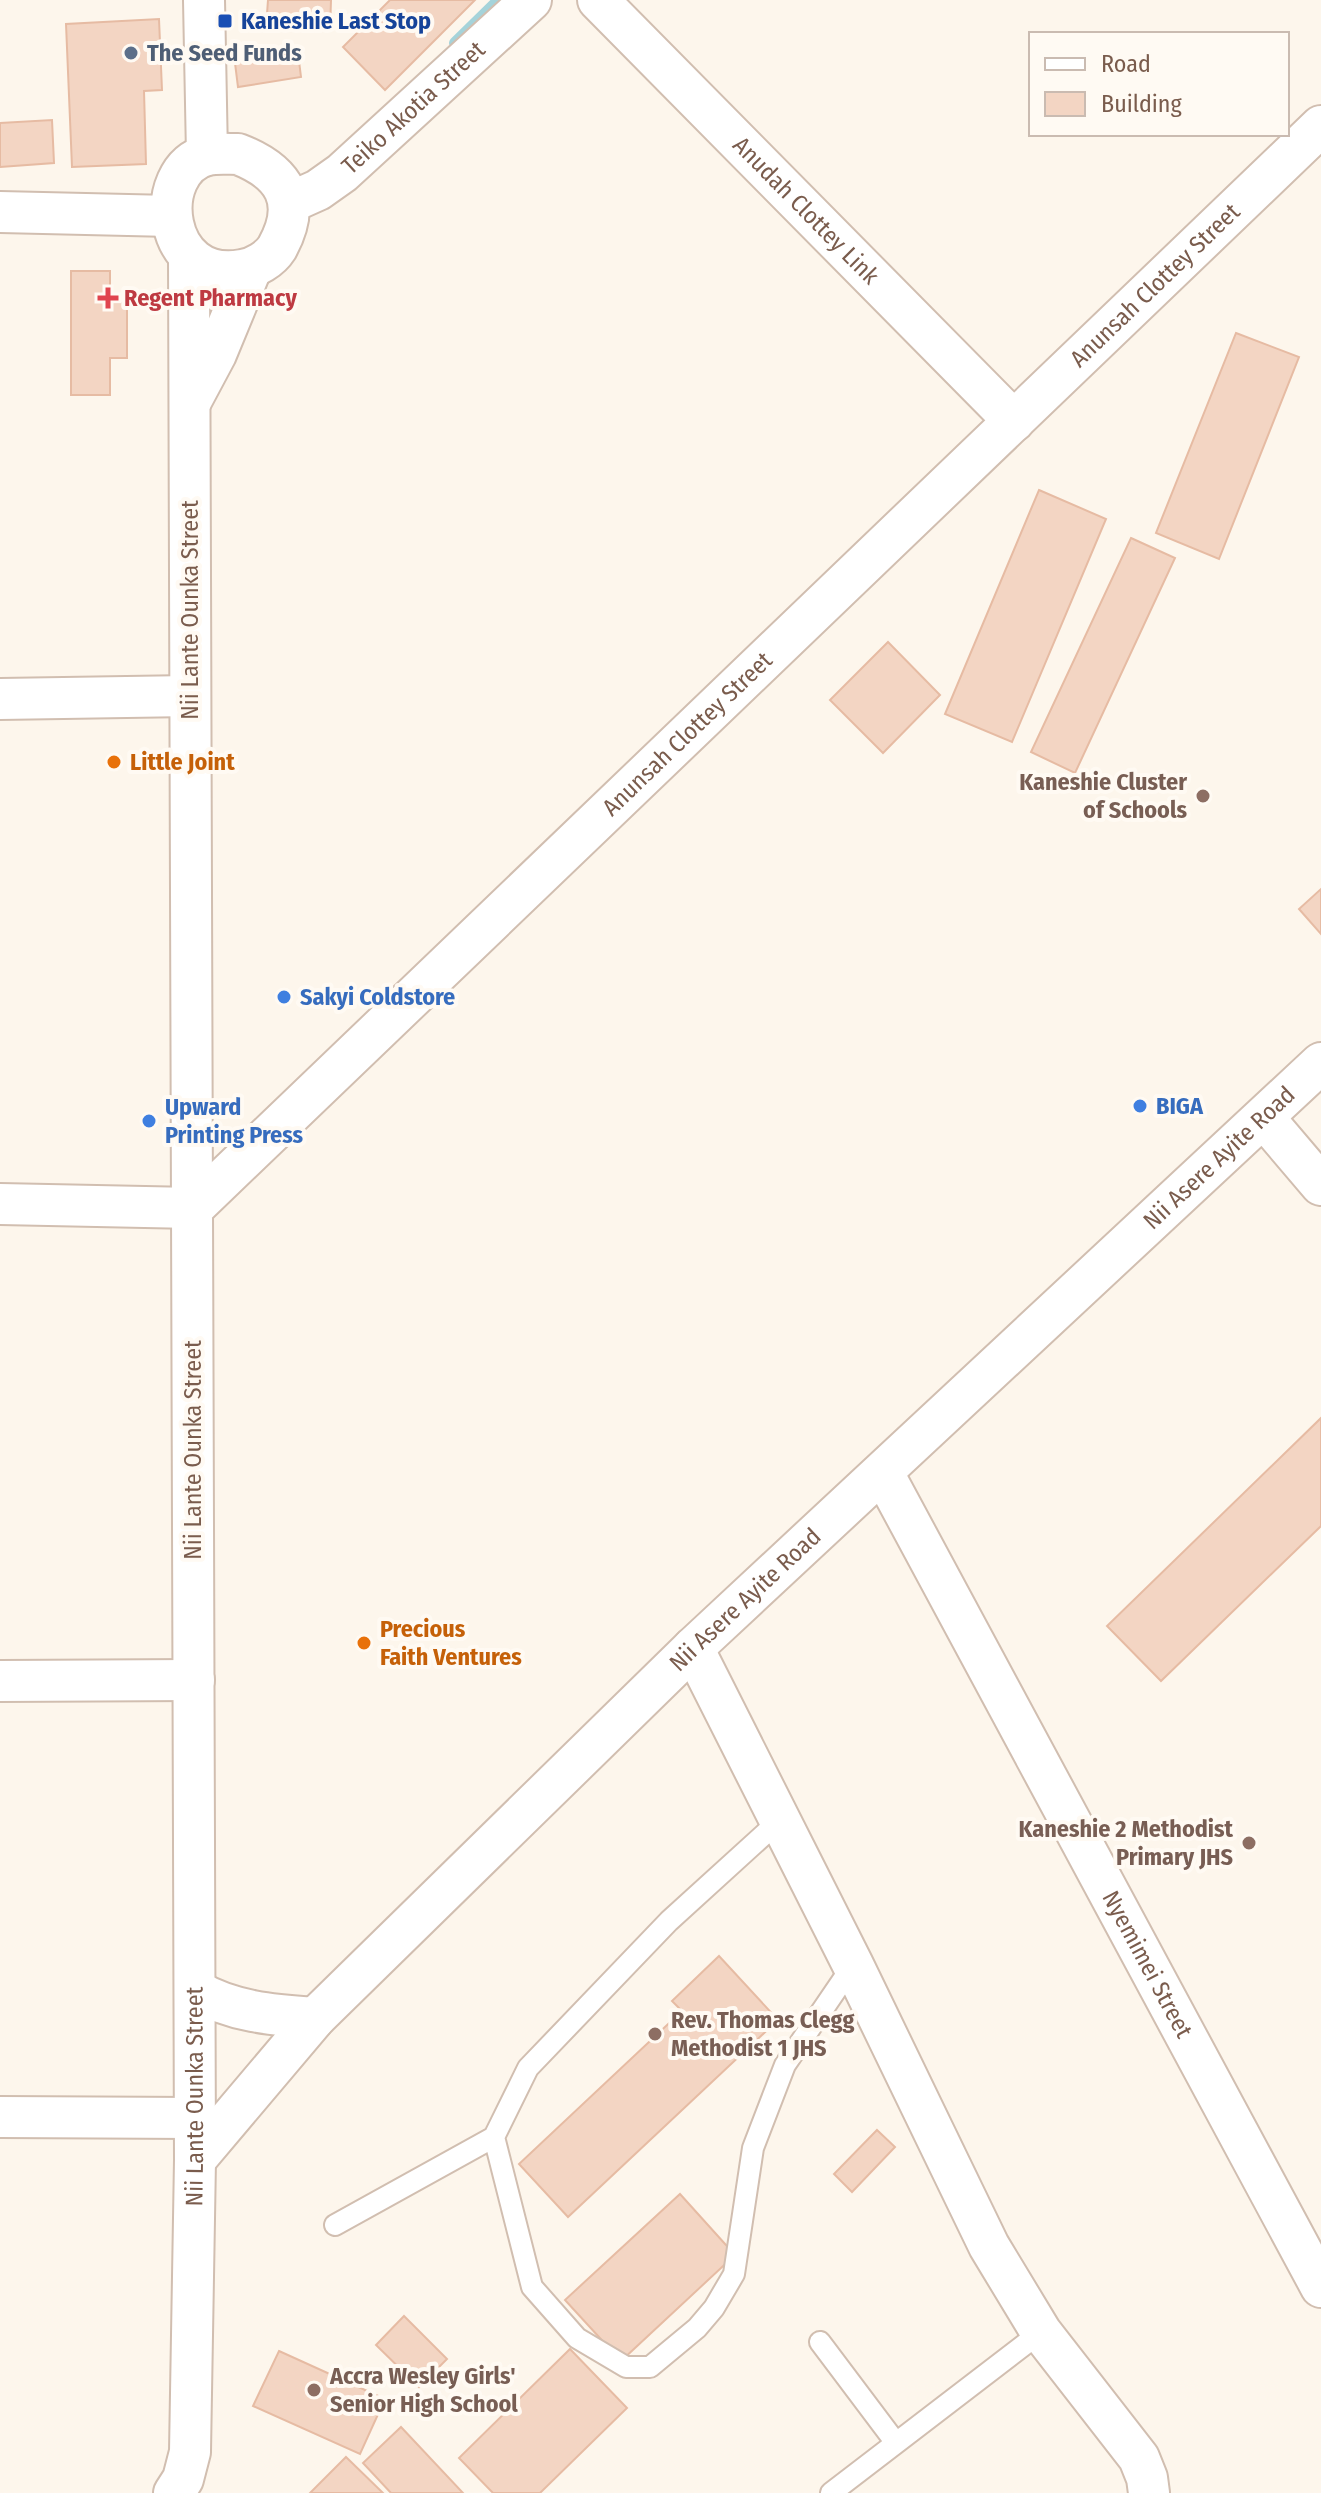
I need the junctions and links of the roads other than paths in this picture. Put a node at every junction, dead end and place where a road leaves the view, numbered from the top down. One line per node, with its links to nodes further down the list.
1 (204, 0): 5 (street)
2 (531, 0): 6 (street, Teiko Akotia Street)
3 (598, 0): 12 (street, Anudah Clottey Link)
4 (1321, 126): 12 (street, Anunsah Clottey Street)
5 (207, 155): 6 (street); 8 (street)
6 (289, 203): 10 (street)
7 (0, 212): 8 (street)
8 (171, 216): 9 (street)
9 (189, 256): 10 (street); 11 (street, Nii Lante Ounka Street)
10 (251, 269): 11 (street, Nii Lante Ounka Street)
11 (191, 402): 13 (street, Nii Lante Ounka Street)
12 (1014, 421): 19 (street, Anunsah Clottey Street)
13 (190, 696): 14 (street); 19 (street, Nii Lante Ounka Street)
14 (0, 699)
15 (1321, 1063): 16 (street, Nii Asere Ayite Road)
16 (1264, 1118): 17 (street); 20 (street, Nii Asere Ayite Road)
17 (1321, 1185)
18 (0, 1204): 19 (street)
19 (193, 1208): 22 (street, Nii Lante Ounka Street)
20 (883, 1473): 21 (street, Nii Asere Ayite Road); 33 (street, Nyemimei Street)
21 (693, 1648): 24 (street); 27 (street, Nii Asere Ayite Road)
22 (194, 1680): 23 (street); 26 (street, Nii Lante Ounka Street)
23 (0, 1681)
24 (779, 1821): 25 (street); 30 (lane)
25 (853, 1965): 30 (lane); 34 (street)
26 (195, 1990): 27 (street); 29 (street, Nii Lante Ounka Street)
27 (315, 2018): 31 (street, Nii Asere Ayite Road)
28 (0, 2117): 29 (street)
29 (195, 2118): 31 (street, Nii Lante Ounka Street)
30 (494, 2137): 32 (lane)
31 (195, 2160): 37 (street, Nii Lante Ounka Street)
32 (335, 2225)
33 (1321, 2287)
34 (1041, 2332): 36 (lane); 39 (street)
35 (820, 2342): 36 (lane)
36 (896, 2443): 38 (lane)
37 (174, 2493)
38 (831, 2493)
39 (1149, 2493)

